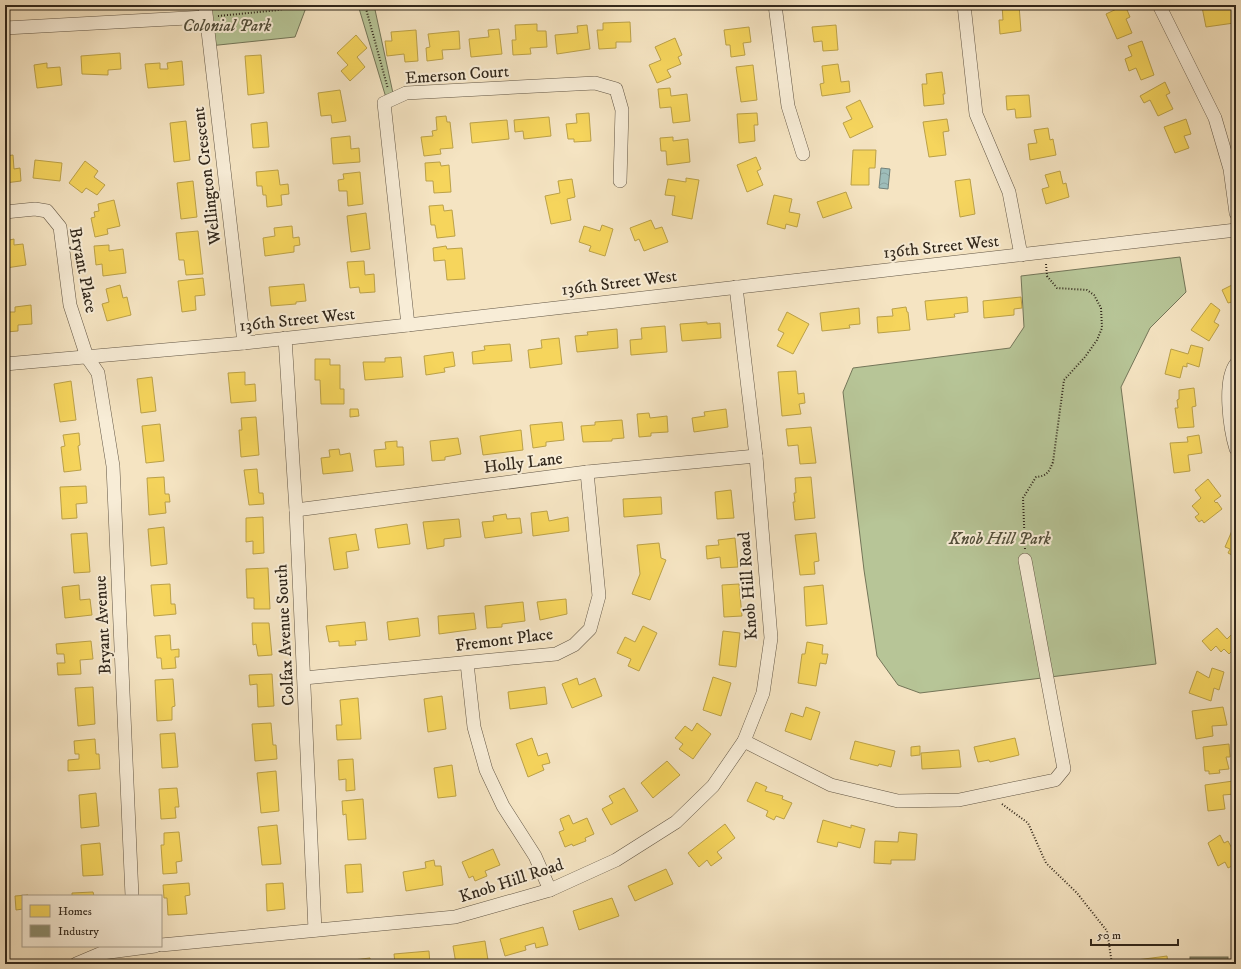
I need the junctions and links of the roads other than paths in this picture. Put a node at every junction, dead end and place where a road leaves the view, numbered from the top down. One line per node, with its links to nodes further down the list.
1 (775, 5): 6 (street)
2 (964, 5): 11 (street)
3 (1158, 5): 9 (street)
4 (206, 11): 5 (street); 15 (street, Wellington Crescent)
5 (5, 28)
6 (803, 154)
7 (620, 181): 13 (street, Emerson Court)
8 (5, 212): 16 (street, Bryant Place)
9 (1236, 213)
10 (1236, 230): 11 (street, 136th Street West)
11 (1021, 255): 12 (street, 136th Street West)
12 (736, 287): 13 (street, 136th Street West); 20 (street, Knob Hill Road)
13 (408, 325): 14 (street, 136th Street West)
14 (285, 338): 15 (street, 136th Street West); 22 (street, Colfax Avenue South)
15 (244, 343): 16 (street, 136th Street West)
16 (87, 357): 17 (street, 136th Street West); 28 (street, Bryant Avenue)
17 (5, 364)
18 (1236, 364): 19 (street)
19 (1236, 448)
20 (756, 456): 21 (street, Holly Lane); 26 (street, Knob Hill Road)
21 (587, 472): 22 (street, Holly Lane); 24 (street, Fremont Place)
22 (296, 510): 25 (street, Colfax Avenue South)
23 (1025, 560): 26 (street)
24 (467, 663): 25 (street, Fremont Place); 27 (street)
25 (304, 678): 29 (street, Colfax Avenue South)
26 (744, 741): 27 (street, Knob Hill Road)
27 (550, 890): 29 (street, Knob Hill Road)
28 (132, 895)
29 (315, 930): 30 (street, Knob Hill Road)
30 (162, 945)
31 (135, 947): 32 (street)
32 (76, 964)

